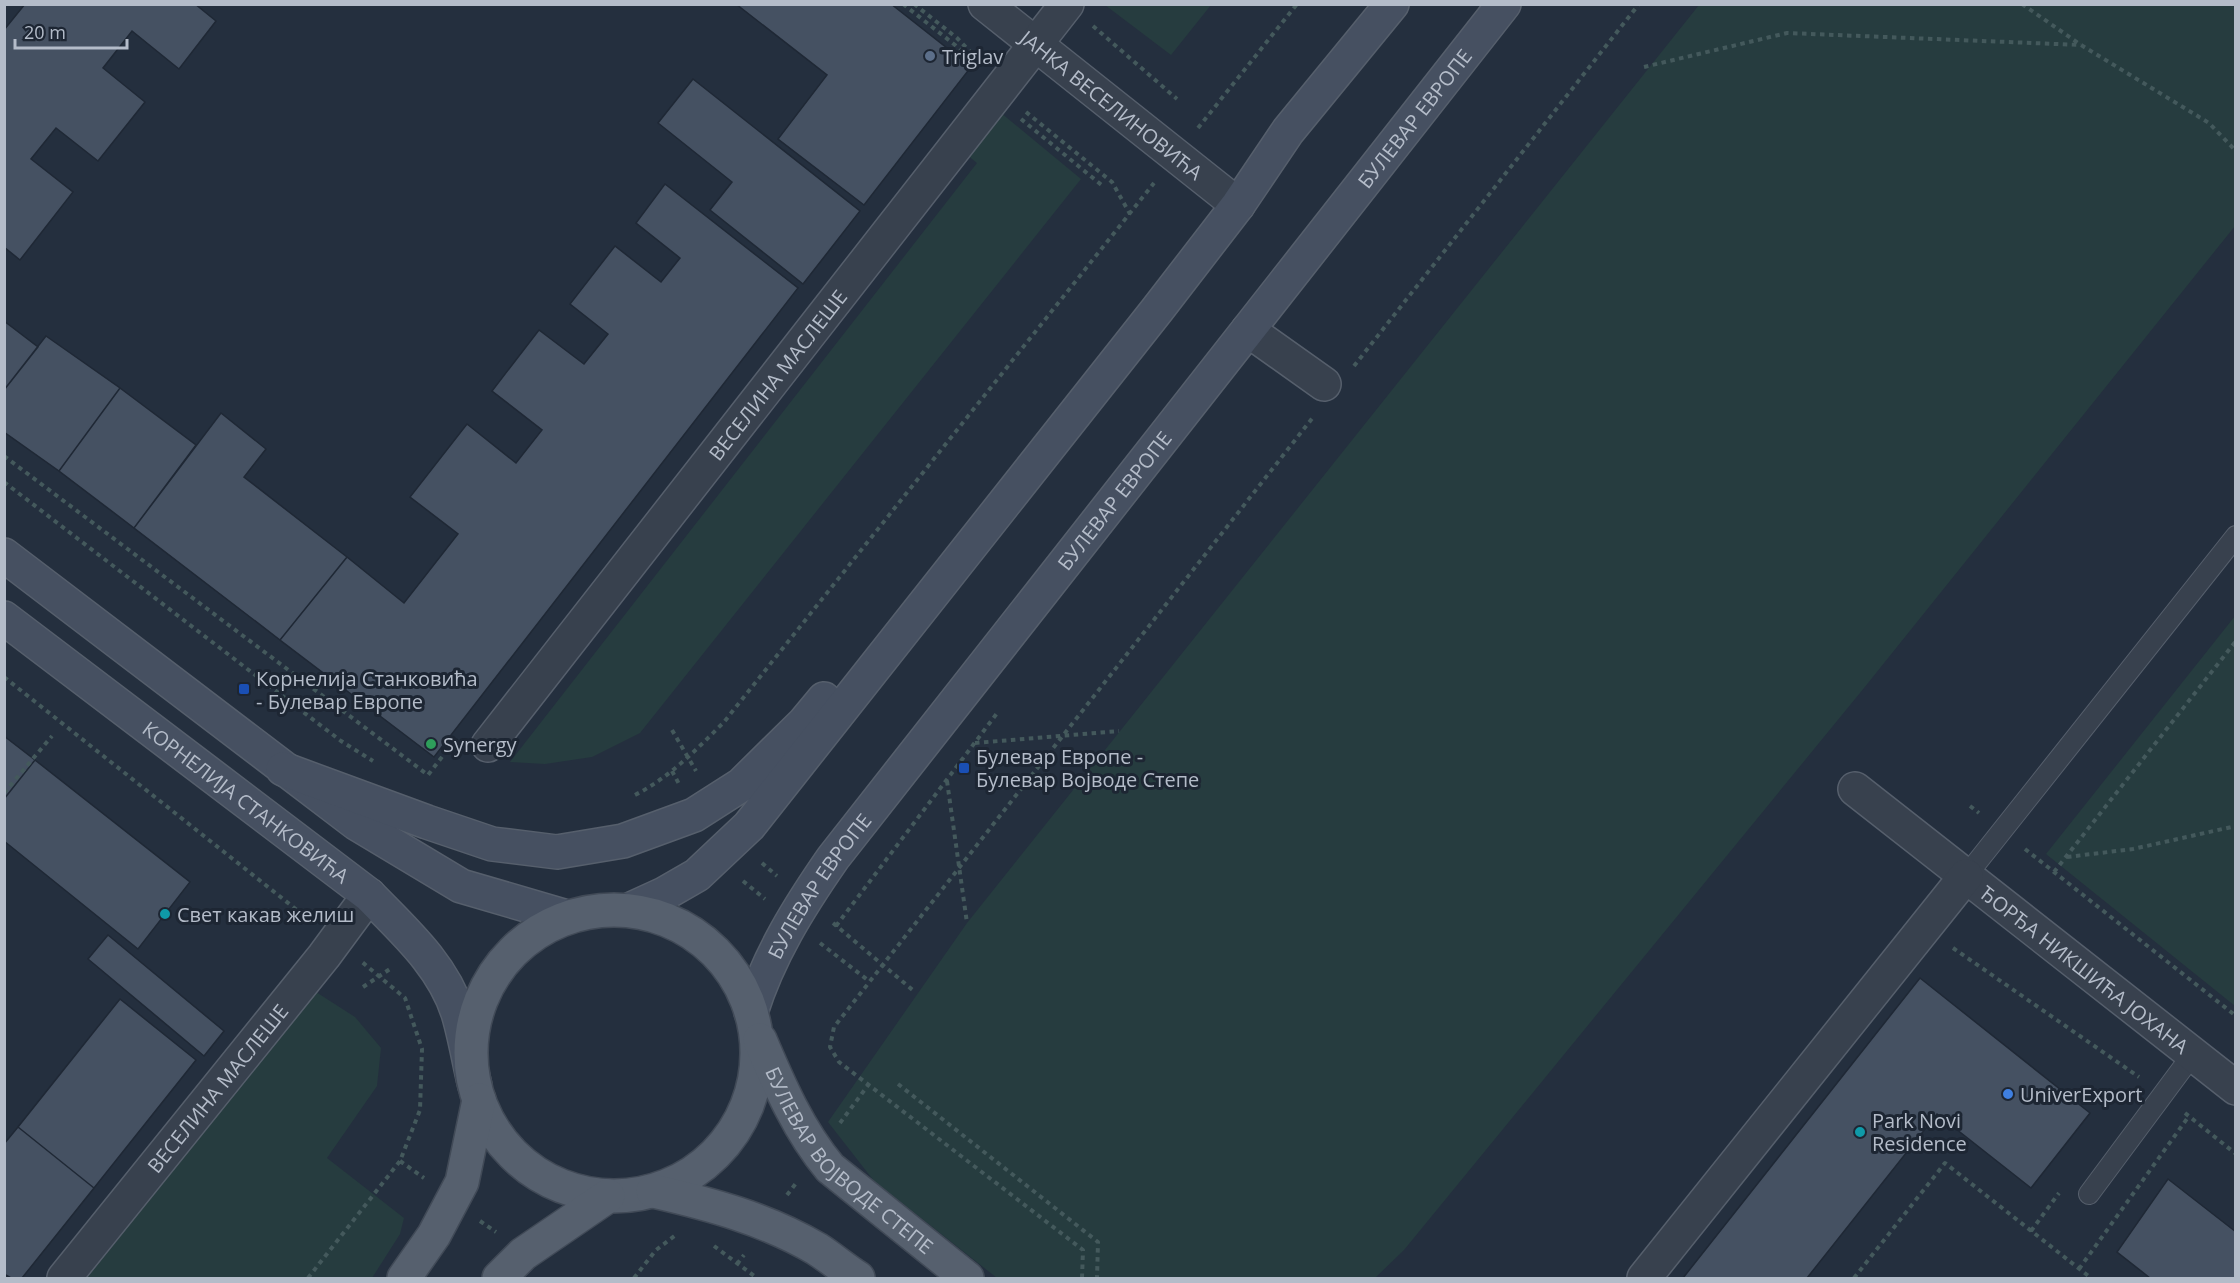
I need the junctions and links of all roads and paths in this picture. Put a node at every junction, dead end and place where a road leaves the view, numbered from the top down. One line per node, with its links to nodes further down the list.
1 (903, 4): 11 (path)
2 (914, 4): 14 (path)
3 (985, 4): 10 (street, ЈАНКА ВЕСЕЛИНОВИЋА)
4 (1297, 4): 17 (path)
5 (1392, 4): 19 (main road)
6 (1504, 4): 21 (main road, БУЛЕВАР ЕВРОПЕ)
7 (1639, 4): 22 (path)
8 (2022, 4): 12 (path)
9 (1078, 14): 10 (street, ВЕСЕЛИНА МАСЛЕШЕ); 15 (path)
10 (1035, 44): 14 (street, ВЕСЕЛИНА МАСЛЕШЕ); 17 (street, ЈАНКА ВЕСЕЛИНОВИЋА)
11 (955, 45)
12 (2081, 45): 13 (path); 16 (path)
13 (1644, 67)
14 (998, 94): 18 (path); 20 (path); 36 (street, ВЕСЕЛИНА МАСЛЕШЕ)
15 (1177, 99)
16 (2235, 151)
17 (1176, 155): 19 (street, ЈАНКА ВЕСЕЛИНОВИЋА); 20 (path)
18 (1104, 188)
19 (1238, 204): 25 (main road)
20 (1130, 214): 39 (path)
21 (1248, 330): 22 (street); 57 (main road, БУЛЕВАР ЕВРОПЕ)
22 (1332, 387): 34 (path)
23 (4, 456): 40 (path)
24 (4, 482): 37 (path)
25 (989, 522): 46 (main road); 50 (main road)
26 (2235, 536): 48 (lane)
27 (4, 555): 38 (main road)
28 (4, 618): 54 (main road, КОРНЕЛИЈА СТАНКОВИЋА)
29 (2235, 641): 49 (path)
30 (4, 678): 60 (path)
31 (998, 712): 35 (path)
32 (1119, 731): 34 (path)
33 (52, 736): 43 (path)
34 (1062, 736): 35 (path); 51 (path)
35 (975, 743): 41 (path)
36 (488, 745)
37 (381, 766)
38 (283, 769): 46 (main road); 56 (main road)
39 (672, 771): 44 (path); 46 (path)
40 (428, 775)
41 (946, 780): 51 (path); 59 (path)
42 (1855, 789): 53 (street, ЂОРЂА НИКШИЋА ЈОХАНА)
43 (4, 793)
44 (626, 800)
45 (1970, 806): 48 (path)
46 (694, 815)
47 (2235, 826): 49 (path)
48 (2001, 831): 52 (path); 53 (lane)
49 (2066, 857): 52 (path)
50 (715, 858): 55 (main road); 57 (path)
51 (959, 869): 58 (path); 63 (path)
52 (2054, 872): 65 (path)
53 (1966, 876): 67 (street, ЂОРЂА НИКШИЋА ЈОХАНА); 90 (street)
54 (369, 895): 60 (street, ВЕСЕЛИНА МАСЛЕШЕ); 62 (main road, КОРНЕЛИЈА СТАНКОВИЋА)
55 (629, 910): 56 (main road, БУЛЕВАР ВОЈВОДЕ СТЕПЕ); 66 (main road, БУЛЕВАР ВОЈВОДЕ СТЕПЕ)
56 (567, 917): 70 (main road, БУЛЕВАР ВОЈВОДЕ СТЕПЕ)
57 (792, 920): 63 (path); 66 (main road, БУЛЕВАР ЕВРОПЕ)
58 (967, 923)
59 (836, 926)
60 (336, 941): 64 (path); 80 (street, ВЕСЕЛИНА МАСЛЕШЕ)
61 (1952, 948): 71 (path)
62 (428, 959): 64 (path); 70 (main road, КОРНЕЛИЈА СТАНКОВИЋА)
63 (868, 981): 88 (path)
64 (405, 998): 81 (path)
65 (2235, 1016)
66 (753, 1018): 74 (main road); 87 (main road, БУЛЕВАР ВОЈВОДЕ СТЕПЕ)
67 (2193, 1054): 69 (street, ЂОРЂА НИКШИЋА ЈОХАНА); 71 (lane)
68 (898, 1084): 89 (path)
69 (2235, 1088)
70 (477, 1093): 76 (main road); 82 (main road)
71 (2162, 1095): 72 (path); 75 (lane)
72 (2189, 1116): 73 (path); 79 (path)
73 (2235, 1154)
74 (653, 1191): 76 (main road); 86 (main road)
75 (2089, 1194)
76 (608, 1196): 83 (main road)
77 (688, 1235): 84 (path)
78 (709, 1242): 85 (path)
79 (2079, 1269): 91 (path); 92 (path)
80 (64, 1278)
81 (308, 1278)
82 (404, 1278)
83 (500, 1278)
84 (634, 1278)
85 (757, 1278)
86 (858, 1278)
87 (967, 1278)
88 (1082, 1278)
89 (1097, 1278)
90 (1644, 1278)
91 (1854, 1278)
92 (2091, 1278)

